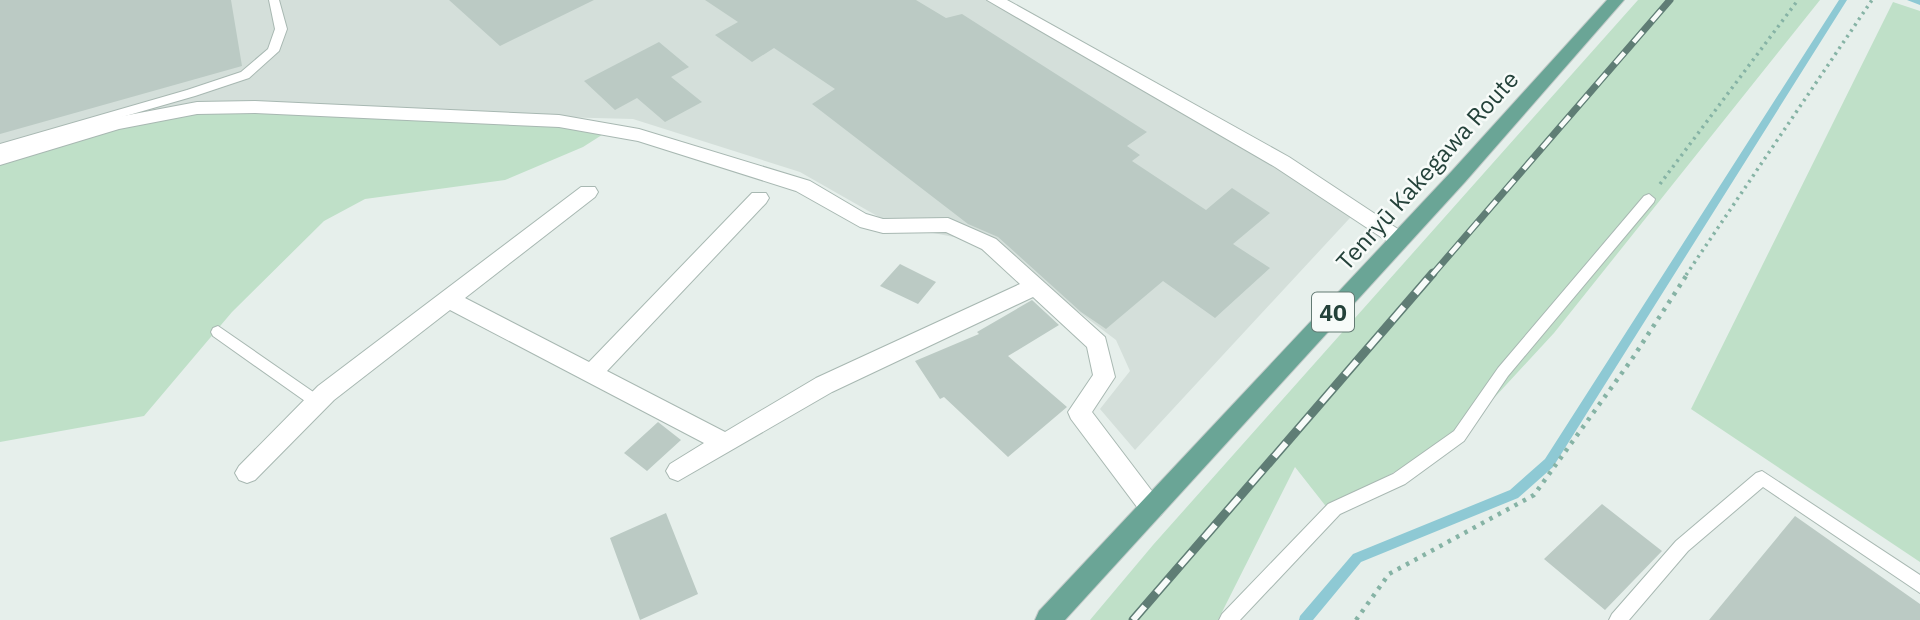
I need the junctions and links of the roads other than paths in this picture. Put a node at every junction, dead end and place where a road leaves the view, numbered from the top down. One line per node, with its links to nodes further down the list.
1 (274, 0): 4 (lane)
2 (995, 0): 9 (street)
3 (1616, 0): 9 (main road, Tenryū Kakegawa Route / 40)
4 (0, 148)
5 (0, 158): 10 (street)
6 (588, 192): 11 (street)
7 (759, 198): 13 (street)
8 (1649, 199): 21 (lane)
9 (1400, 240): 18 (main road, Tenryū Kakegawa Route / 40)
10 (1036, 286): 15 (street); 18 (street)
11 (450, 300): 13 (street); 14 (street)
12 (218, 332): 14 (lane)
13 (592, 373): 15 (street)
14 (317, 402): 17 (street)
15 (725, 443): 16 (street)
16 (678, 471)
17 (247, 473)
18 (1152, 507): 20 (main road, Tenryū Kakegawa Route / 40)
19 (1920, 585): 22 (lane)
20 (1048, 620)
21 (1228, 620)
22 (1618, 620)

